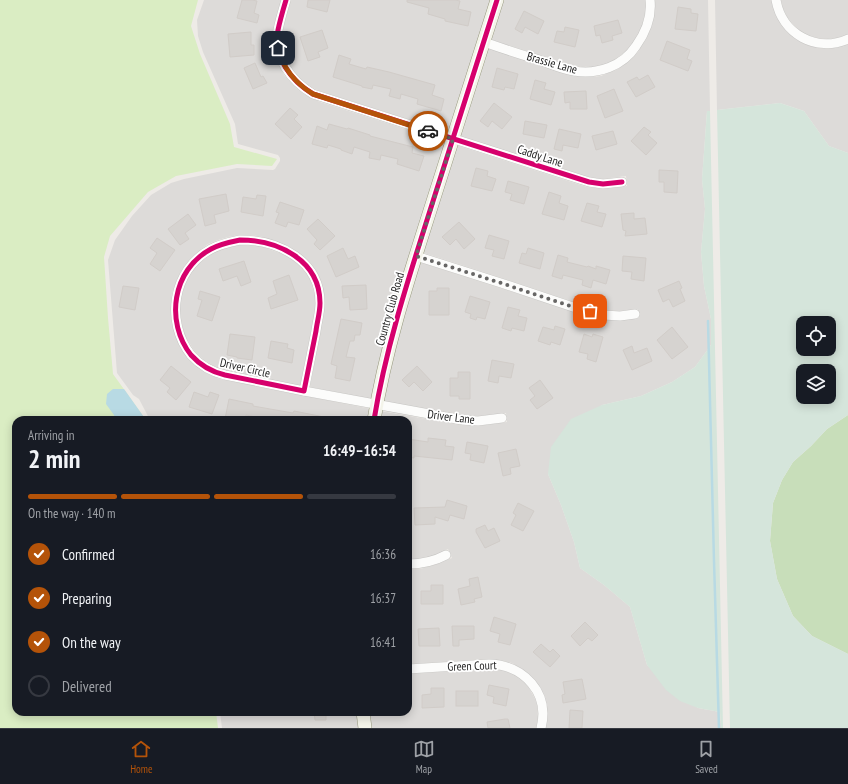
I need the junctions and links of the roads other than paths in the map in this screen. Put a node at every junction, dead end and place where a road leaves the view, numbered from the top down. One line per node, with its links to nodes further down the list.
1 (286, 0): 7 (street, Caddy Lane)
2 (497, 0): 6 (street, Country Club Road)
3 (650, 0): 6 (street, Brassie Lane)
4 (776, 0): 5 (street)
5 (848, 39)
6 (484, 42): 7 (street, Country Club Road)
7 (453, 139): 8 (street, Caddy Lane); 9 (street, Country Club Road)
8 (622, 182)
9 (416, 256): 10 (street); 12 (street, Country Club Road)
10 (634, 314)
11 (304, 391): 11 (street, Driver Circle); 12 (street, Driver Circle)
12 (377, 405): 13 (street, Country Club Road); 14 (street, Driver Lane)
13 (375, 416)
14 (502, 418)
15 (446, 555): 16 (street)
16 (412, 564)
17 (412, 669): 20 (street, Green Court)
18 (364, 716): 19 (street)
19 (365, 728)
20 (541, 728)

